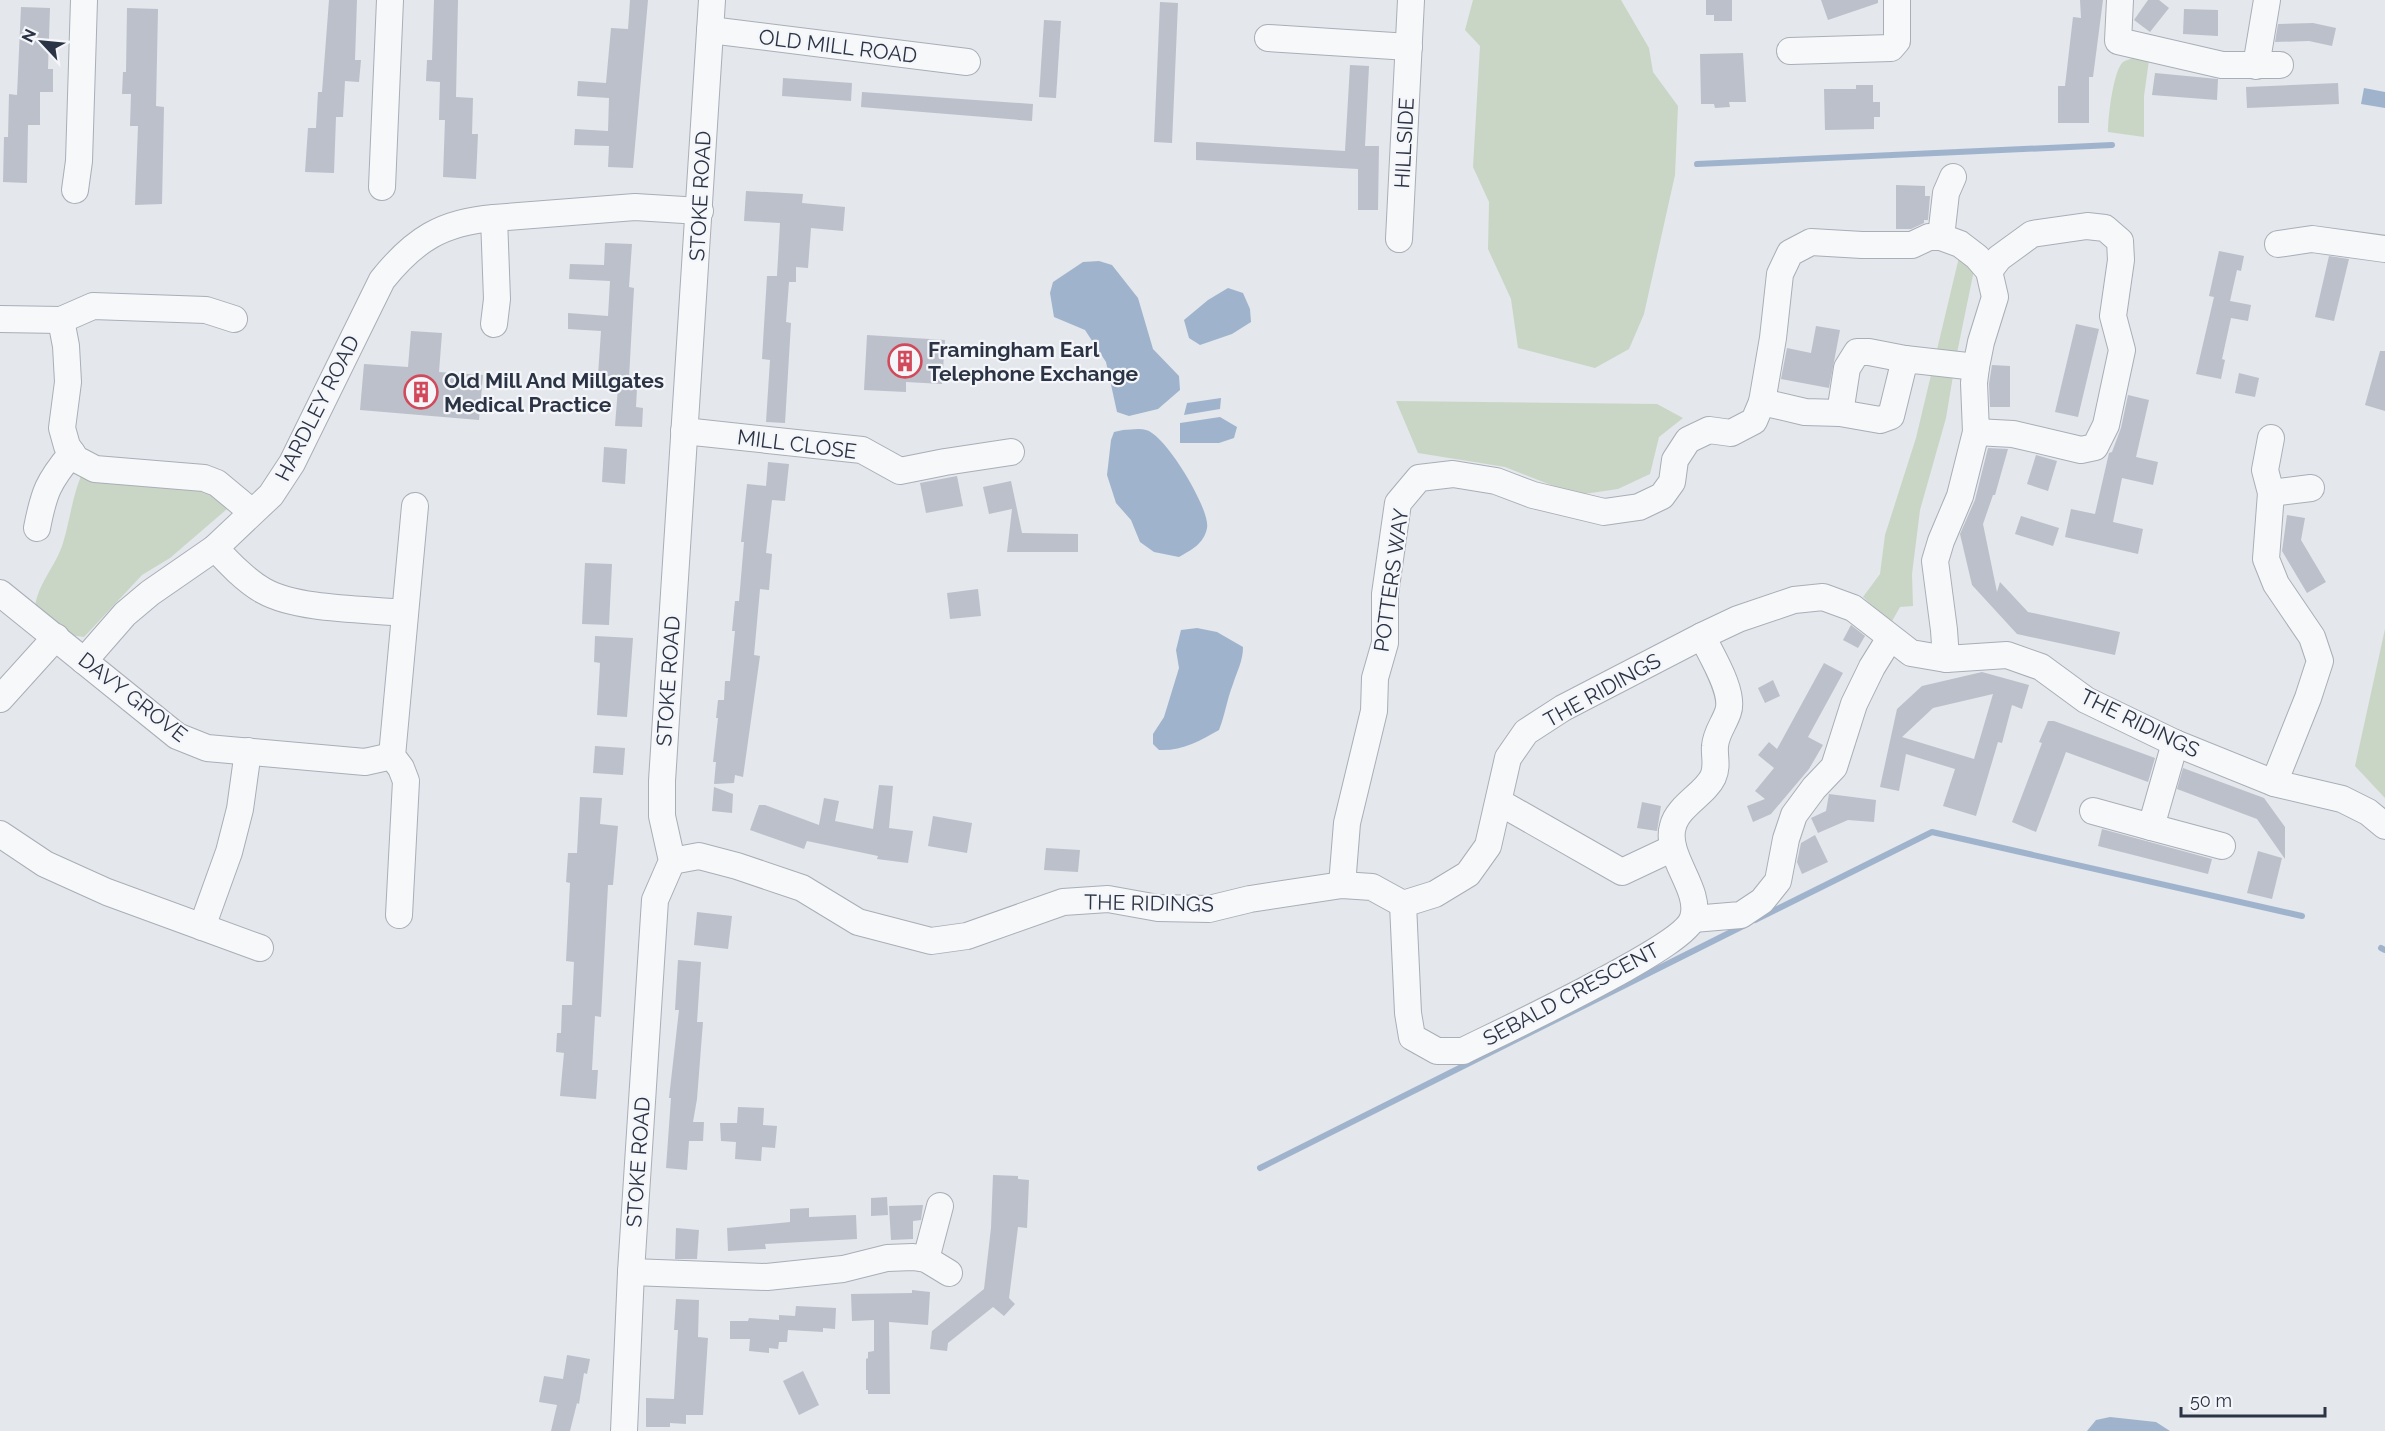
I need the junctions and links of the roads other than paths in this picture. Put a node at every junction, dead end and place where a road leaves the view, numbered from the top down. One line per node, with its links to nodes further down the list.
1 (84, 0): 15 (street)
2 (390, 0): 14 (street)
3 (712, 0): 8 (street, STOKE ROAD)
4 (1410, 0): 10 (street, HILLSIDE)
5 (1897, 0): 11 (street)
6 (2120, 0): 7 (street)
7 (2267, 0)
8 (710, 30): 12 (street, OLD MILL ROAD); 16 (street, STOKE ROAD)
9 (1268, 38): 10 (street)
10 (1409, 47): 19 (street, HILLSIDE)
11 (1790, 51)
12 (967, 62)
13 (1953, 177): 18 (street)
14 (382, 187)
15 (75, 190)
16 (700, 211): 17 (street, HARDLEY ROAD); 31 (street, STOKE ROAD)
17 (494, 218): 26 (street); 39 (street, HARDLEY ROAD)
18 (1941, 237): 22 (street); 29 (street, POTTERS WAY)
19 (1399, 239)
20 (2278, 244): 21 (street)
21 (2385, 249)
22 (1989, 271): 28 (street); 32 (street)
23 (0, 319): 25 (street)
24 (234, 319): 25 (street)
25 (61, 320): 35 (street)
26 (494, 324)
27 (1905, 359): 28 (street); 30 (street); 30 (street)
28 (1976, 367): 32 (street)
29 (1762, 402): 30 (street); 62 (street, POTTERS WAY)
30 (1840, 413)
31 (684, 431): 34 (street, MILL CLOSE); 61 (street, STOKE ROAD)
32 (1976, 432): 47 (street)
33 (2271, 438): 37 (street)
34 (1011, 452)
35 (72, 453): 39 (street); 40 (street)
36 (2311, 489): 37 (street)
37 (2271, 493): 53 (street)
38 (415, 506): 43 (street)
39 (252, 512): 41 (street, HARDLEY ROAD)
40 (37, 528)
41 (215, 548): 43 (street); 48 (street, HARDLEY ROAD)
42 (0, 593): 45 (street, DAVY GROVE)
43 (405, 613): 52 (street)
44 (1702, 636): 46 (street, THE RIDINGS); 54 (street, THE RIDINGS); 60 (street)
45 (56, 637): 48 (street, DAVY GROVE); 49 (street)
46 (1890, 638): 47 (street, THE RIDINGS); 65 (street)
47 (1946, 659): 50 (street, THE RIDINGS)
48 (84, 661): 51 (street, DAVY GROVE)
49 (0, 699)
50 (2175, 743): 53 (street, THE RIDINGS); 57 (street)
51 (248, 751): 52 (street, DAVY GROVE); 66 (street)
52 (392, 756): 64 (street)
53 (2274, 783): 56 (street, THE RIDINGS)
54 (1499, 802): 60 (street); 63 (street, THE RIDINGS)
55 (2093, 811): 57 (street)
56 (2385, 826)
57 (2151, 827): 59 (street)
58 (0, 834): 66 (street)
59 (2222, 846)
60 (1673, 848): 65 (street)
61 (672, 861): 62 (street, THE RIDINGS); 70 (street, STOKE ROAD)
62 (1342, 885): 63 (street, THE RIDINGS)
63 (1404, 904): 65 (street, SEBALD CRESCENT)
64 (399, 915)
65 (1693, 920)
66 (202, 927): 67 (street)
67 (260, 948)
68 (940, 1206): 69 (street)
69 (926, 1259): 70 (street); 71 (street)
70 (631, 1272): 72 (street, STOKE ROAD)
71 (949, 1273)
72 (624, 1431)

